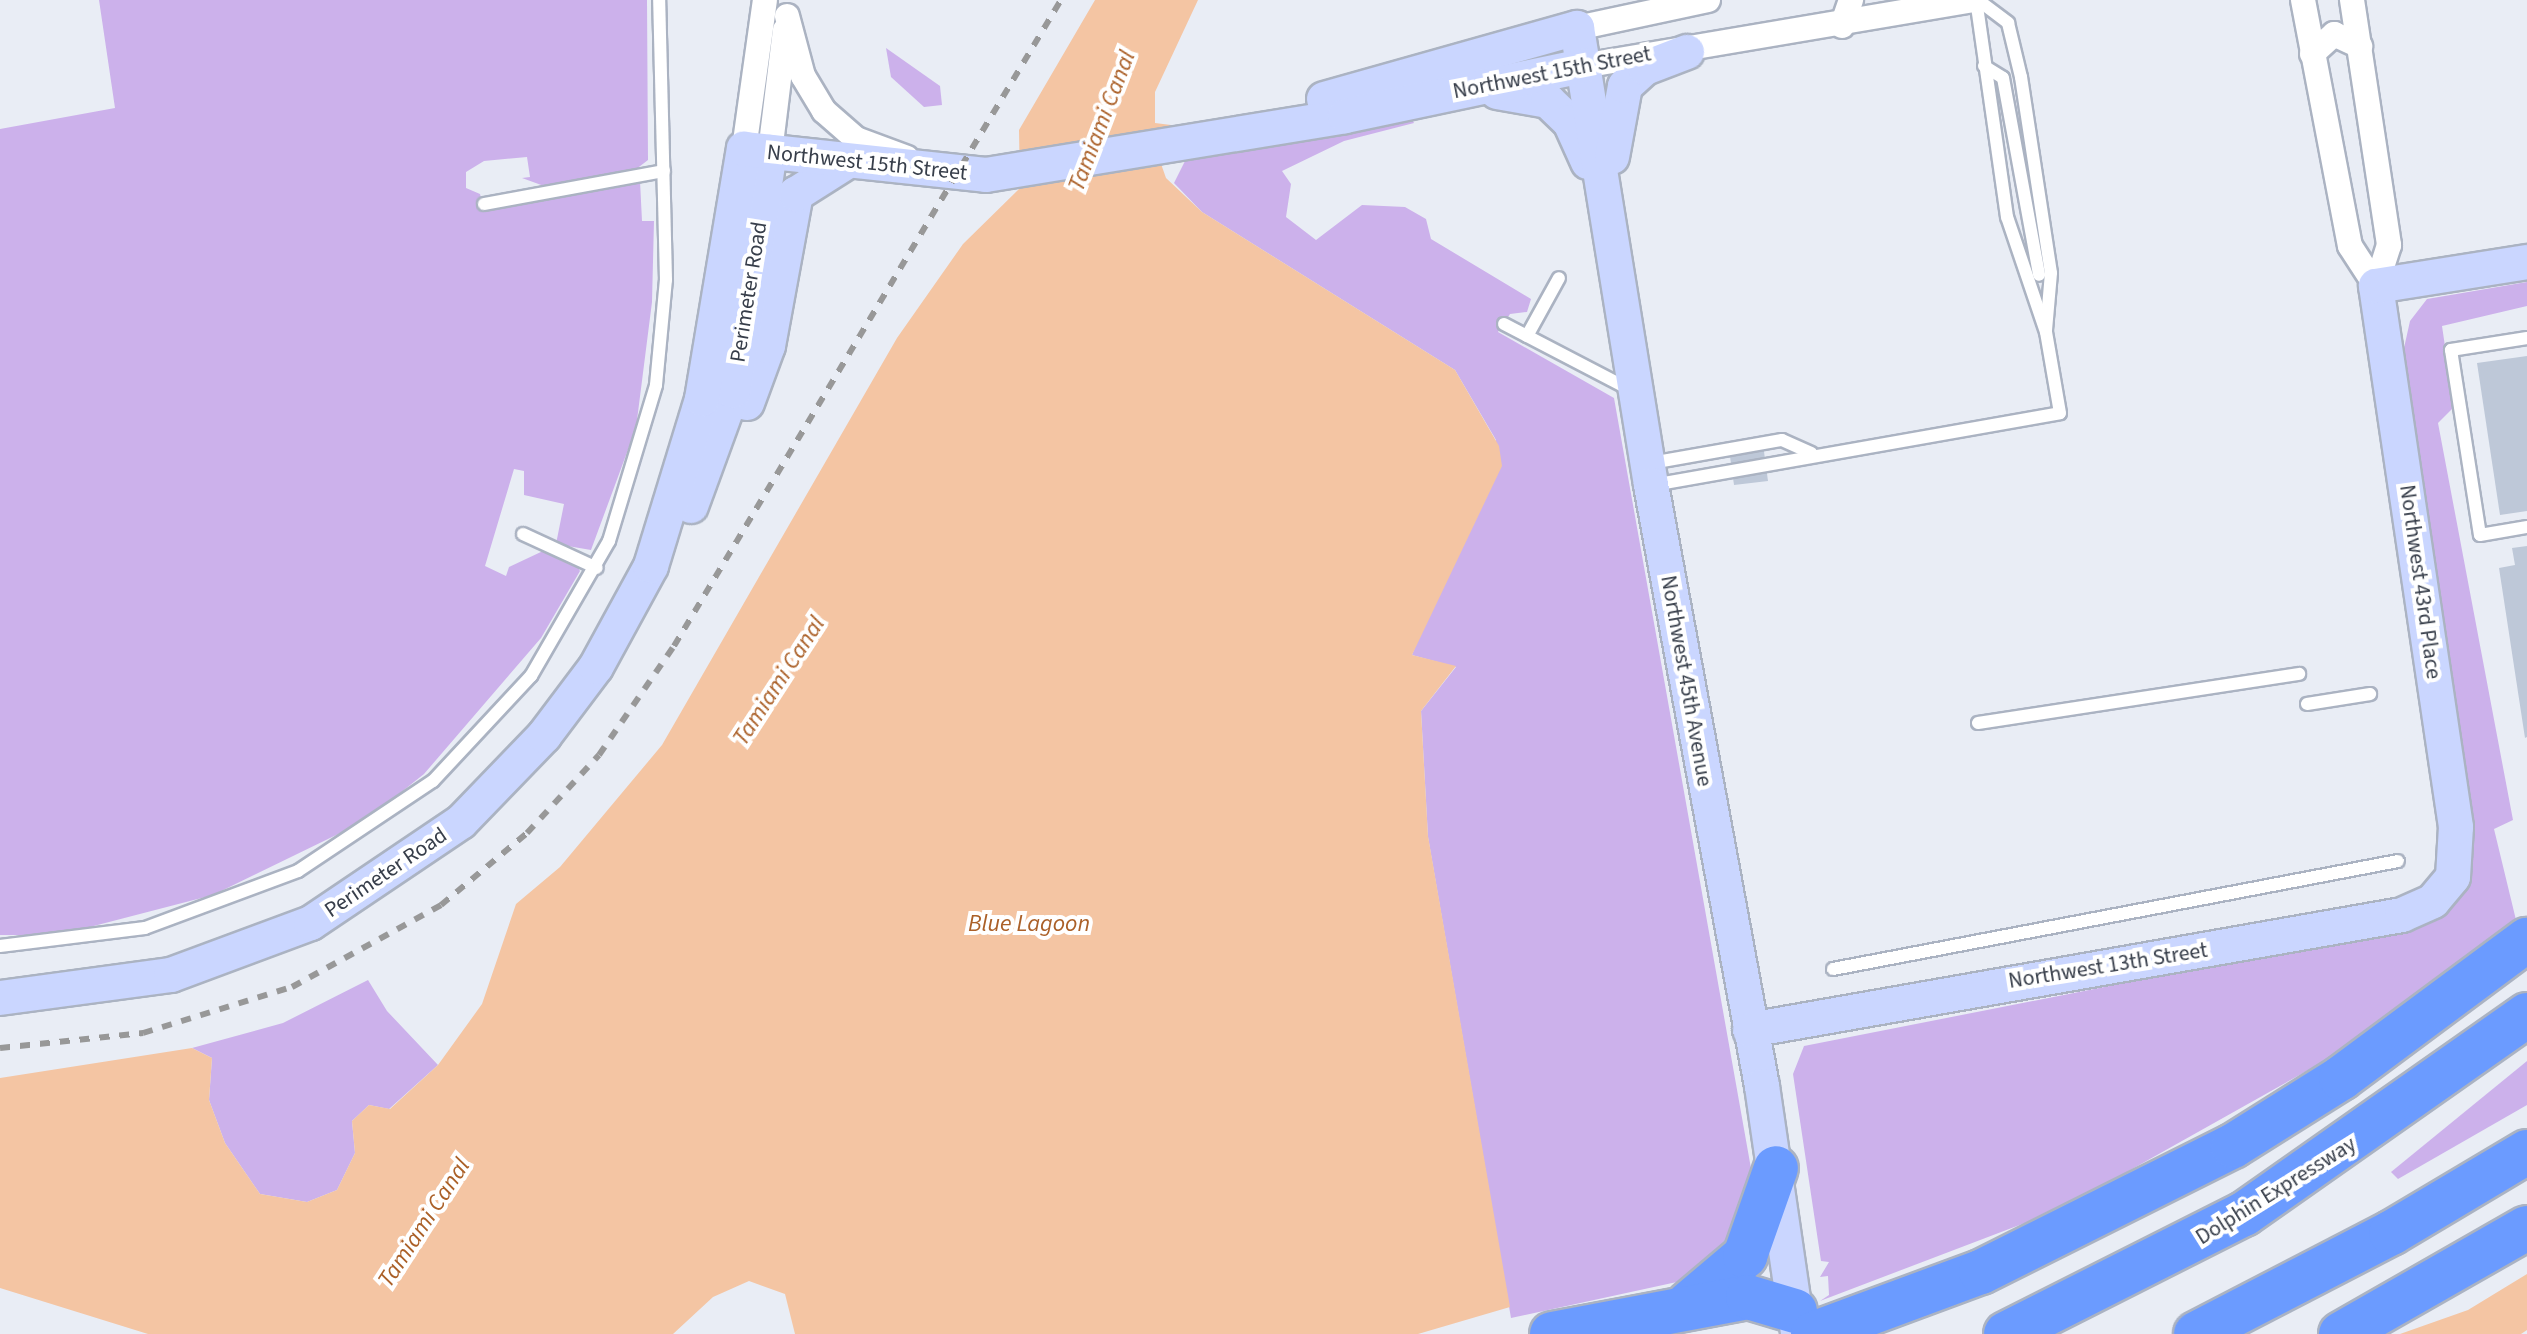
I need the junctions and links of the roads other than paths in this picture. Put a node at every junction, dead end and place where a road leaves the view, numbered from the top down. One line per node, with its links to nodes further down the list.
1 (659, 0): 20 (lane)
2 (765, 0): 18 (street, Perimeter Road)
3 (1708, 0): 10 (street, Northwest 15th Street)
4 (1851, 0): 9 (street)
5 (1975, 0): 9 (street, Northwest 15th Street); 15 (lane); 29 (lane)
6 (2303, 0): 13 (street, Northwest 43rd Place)
7 (2352, 0): 11 (street, Northwest 43rd Place)
8 (788, 8): 18 (street, Perimeter Road); 21 (street)
9 (1842, 26): 12 (street, Northwest 15th Street)
10 (1577, 28): 14 (street, Northwest 45th Avenue); 17 (street, Northwest 15th Street)
11 (2360, 46): 13 (street); 27 (street, Northwest 43rd Place)
12 (1687, 52): 14 (street, Northwest 15th Street); 23 (street)
13 (2312, 54): 27 (street, Northwest 43rd Place)
14 (1583, 66): 16 (street, Northwest 15th Street); 23 (street, Northwest 45th Avenue)
15 (1984, 66): 25 (lane); 29 (lane)
16 (1460, 91): 17 (street, Northwest 15th Street); 23 (street)
17 (1180, 143): 21 (street, Northwest 15th Street)
18 (757, 150): 19 (street, Northwest 15th Street); 35 (street, Perimeter Road); 38 (street, Perimeter Road)
19 (845, 163): 21 (street, Northwest 15th Street); 35 (street)
20 (664, 171): 22 (lane); 39 (lane)
21 (970, 176)
22 (484, 204)
23 (1608, 210): 32 (street, Northwest 45th Avenue)
24 (2527, 262): 27 (street)
25 (2039, 275)
26 (1559, 278): 30 (lane)
27 (2376, 286): 45 (street, Northwest 43rd Place)
28 (1504, 324): 30 (lane)
29 (2046, 332): 33 (lane)
30 (1527, 336): 32 (lane)
31 (2527, 338): 36 (lane)
32 (1641, 395): 34 (street, Northwest 45th Avenue)
33 (1811, 453): 34 (lane); 34 (lane)
34 (1650, 474): 51 (street, Northwest 45th Avenue)
35 (693, 504): 38 (street, Perimeter Road)
36 (2527, 527)
37 (523, 534): 39 (lane)
38 (651, 566): 49 (street, Perimeter Road)
39 (597, 568): 47 (lane)
40 (2299, 674): 43 (lane)
41 (2370, 694): 42 (lane)
42 (2307, 704)
43 (1978, 723)
44 (2398, 861): 48 (lane)
45 (2453, 877): 51 (street, Northwest 13th Street)
46 (2527, 940): 56 (highway)
47 (0, 946)
48 (1833, 969)
49 (0, 998)
50 (2527, 1015): 58 (highway, Dolphin Expressway)
51 (1750, 1030): 53 (street, Northwest 45th Avenue)
52 (2527, 1152): 59 (highway)
53 (1776, 1168): 55 (highway); 56 (street, Northwest 45th Avenue)
54 (2527, 1228): 60 (highway)
55 (1688, 1304): 56 (highway); 57 (highway)
56 (1810, 1327)
57 (1552, 1334)
58 (2006, 1334)
59 (2196, 1334)
60 (2341, 1334)

